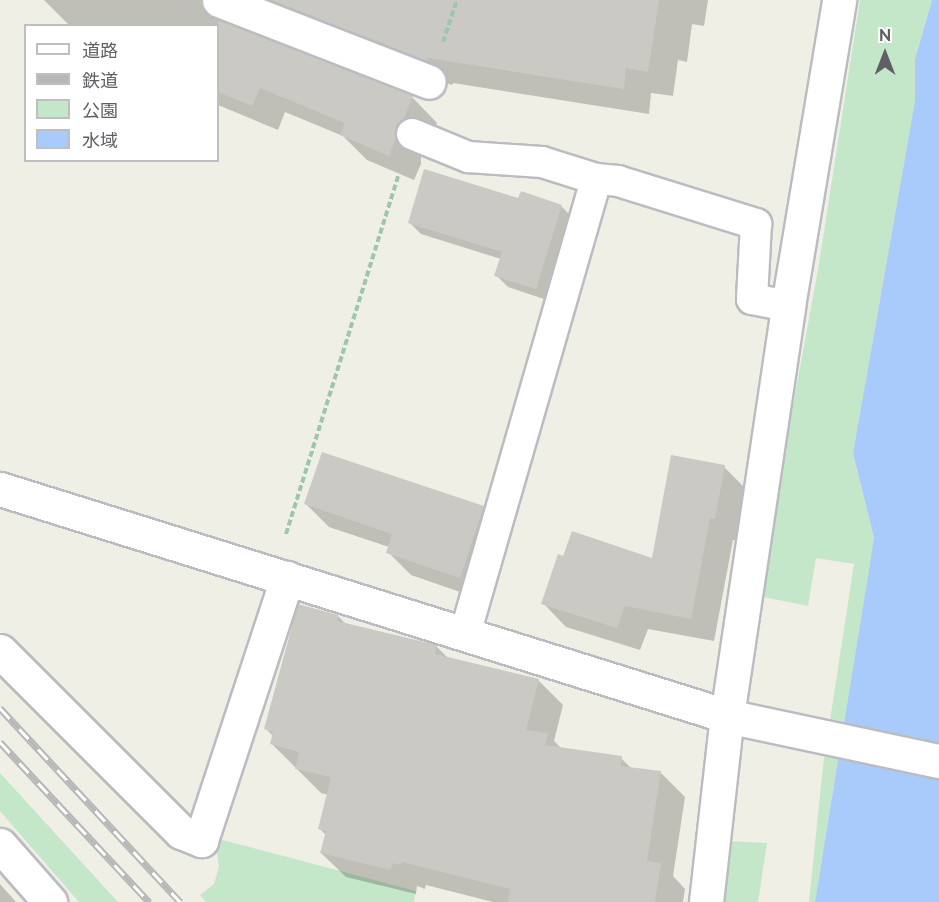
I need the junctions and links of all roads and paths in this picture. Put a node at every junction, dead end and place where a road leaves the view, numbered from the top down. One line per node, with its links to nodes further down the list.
1 (219, 0): 4 (street)
2 (457, 0): 4 (path)
3 (839, 0): 7 (street)
4 (429, 82)
5 (412, 134): 6 (lane); 9 (path)
6 (596, 179): 7 (lane); 10 (lane)
7 (788, 306): 12 (street)
8 (0, 489): 9 (street)
9 (280, 576): 10 (street); 11 (street)
10 (465, 634): 12 (street)
11 (0, 651)
12 (742, 719): 13 (street); 16 (street)
13 (939, 761)
14 (0, 845): 15 (street)
15 (50, 902)
16 (706, 902)

